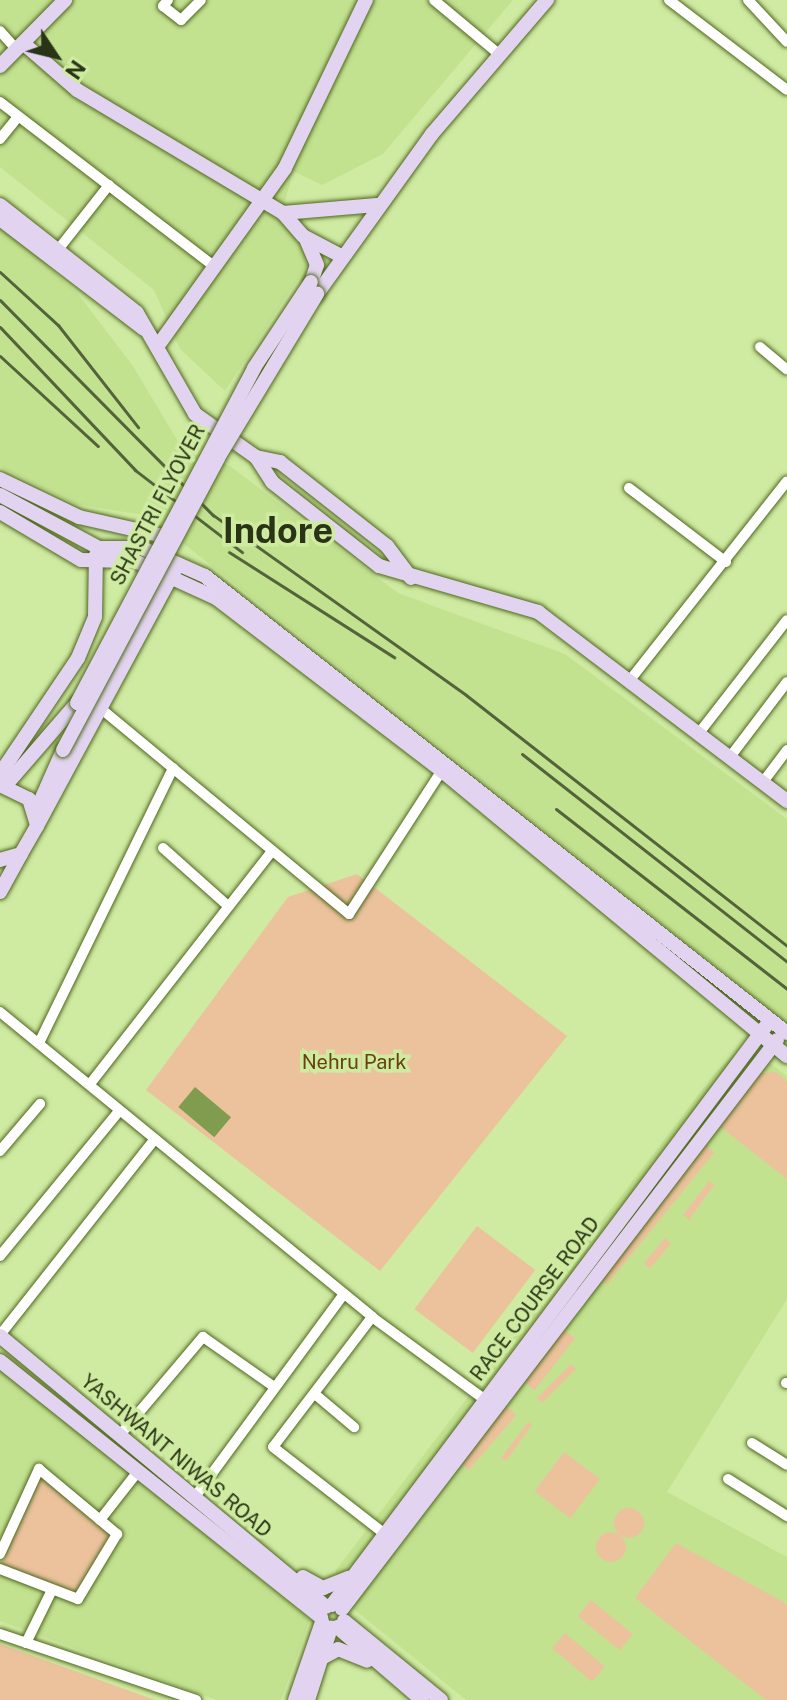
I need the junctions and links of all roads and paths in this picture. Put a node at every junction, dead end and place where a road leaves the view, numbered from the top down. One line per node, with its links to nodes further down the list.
1 (65, 0): 11 (street)
2 (168, 0): 8 (street)
3 (366, 0): 21 (street)
4 (434, 0): 12 (street)
5 (547, 0): 12 (street, SHASTRI FLYOVER)
6 (669, 0): 14 (street)
7 (748, 0): 10 (street)
8 (199, 1)
9 (0, 31): 11 (street)
10 (787, 42)
11 (20, 46): 13 (street); 21 (street)
12 (500, 55): 20 (street, SHASTRI FLYOVER)
13 (0, 66)
14 (787, 90)
15 (0, 102): 16 (street)
16 (18, 117): 17 (street); 18 (street)
17 (0, 139)
18 (109, 185): 24 (street); 26 (street)
19 (0, 205): 24 (street)
20 (377, 205): 21 (street); 25 (street, SHASTRI FLYOVER)
21 (273, 207): 23 (street); 26 (street); 30 (street)
22 (0, 219): 28 (street)
23 (303, 236): 25 (street); 27 (street)
24 (57, 251): 28 (street)
25 (343, 257): 27 (street, SHASTRI FLYOVER)
26 (215, 267): 30 (street)
27 (314, 288): 37 (street, SHASTRI FLYOVER, bridge); 54 (street, SHASTRI FLYOVER, bridge)
28 (148, 332): 30 (street)
29 (760, 347): 31 (street)
30 (159, 351): 43 (street)
31 (787, 370)
32 (0, 479): 37 (street)
33 (787, 481): 39 (street)
34 (629, 488): 39 (street)
35 (0, 495): 38 (street)
36 (0, 512): 40 (street)
37 (163, 536): 51 (street, SHASTRI FLYOVER, bridge)
38 (99, 548): 40 (street); 41 (street)
39 (726, 562): 43 (street)
40 (93, 564): 41 (street); 51 (street)
41 (176, 568): 45 (street); 49 (street)
42 (787, 620): 46 (street)
43 (630, 680): 46 (street)
44 (787, 682): 48 (street)
45 (105, 712): 50 (street); 54 (street)
46 (699, 733): 48 (street)
47 (787, 750): 52 (street)
48 (730, 757): 52 (street)
49 (444, 766): 56 (street); 62 (street); 64 (street)
50 (173, 768): 56 (street); 65 (street)
51 (2, 776): 54 (street)
52 (763, 782): 53 (street)
53 (787, 801)
54 (36, 818): 57 (street)
55 (163, 848): 60 (street)
56 (272, 851): 60 (street)
57 (21, 854): 58 (street); 59 (street)
58 (0, 860)
59 (0, 892)
60 (228, 906): 68 (street)
61 (0, 1012): 65 (street)
62 (769, 1018): 63 (street); 64 (street, RACE COURSE ROAD)
63 (784, 1030): 66 (street, RACE COURSE ROAD)
64 (762, 1034): 66 (street); 80 (street, RACE COURSE ROAD)
65 (39, 1043): 68 (street)
66 (775, 1045): 67 (street); 94 (street, RACE COURSE ROAD)
67 (787, 1056)
68 (90, 1084): 70 (street)
69 (40, 1104): 72 (street)
70 (119, 1111): 71 (street); 73 (street)
71 (155, 1139): 74 (street); 76 (street)
72 (0, 1151)
73 (0, 1256)
74 (344, 1294): 75 (street); 78 (street)
75 (372, 1317): 79 (street); 80 (street)
76 (0, 1336): 82 (street, YASHWANT NIWAS ROAD)
77 (0, 1361): 85 (street, YASHWANT NIWAS ROAD)
78 (273, 1386): 82 (street); 87 (street)
79 (316, 1395): 81 (street); 90 (street)
80 (484, 1399): 90 (street, RACE COURSE ROAD)
81 (354, 1427)
82 (119, 1436): 87 (street, YASHWANT NIWAS ROAD)
83 (752, 1443): 84 (street)
84 (787, 1465)
85 (139, 1470): 89 (street); 96 (street, YASHWANT NIWAS ROAD)
86 (728, 1479): 88 (street)
87 (194, 1498): 93 (street, YASHWANT NIWAS ROAD)
88 (787, 1516)
89 (100, 1520): 91 (street); 95 (street)
90 (382, 1532): 94 (street, RACE COURSE ROAD)
91 (0, 1554)
92 (0, 1569): 95 (street)
93 (284, 1572): 94 (street); 97 (street, YASHWANT NIWAS ROAD)
94 (360, 1576): 97 (street, RACE COURSE ROAD); 98 (street)
95 (52, 1590): 100 (street)
96 (301, 1601): 97 (street, YASHWANT NIWAS ROAD); 101 (street)
97 (332, 1617): 98 (street, YASHWANT NIWAS ROAD); 101 (street, RACE COURSE ROAD); 102 (street, YASHWANT NIWAS ROAD)
98 (356, 1631): 107 (street, YASHWANT NIWAS ROAD)
99 (0, 1634): 100 (street)
100 (26, 1643): 103 (street)
101 (316, 1658): 102 (street); 104 (street, RACE COURSE ROAD); 105 (street, RACE COURSE ROAD)
102 (376, 1660): 106 (street, YASHWANT NIWAS ROAD)
103 (189, 1699)
104 (295, 1700)
105 (308, 1700)
106 (422, 1700)
107 (441, 1700)

